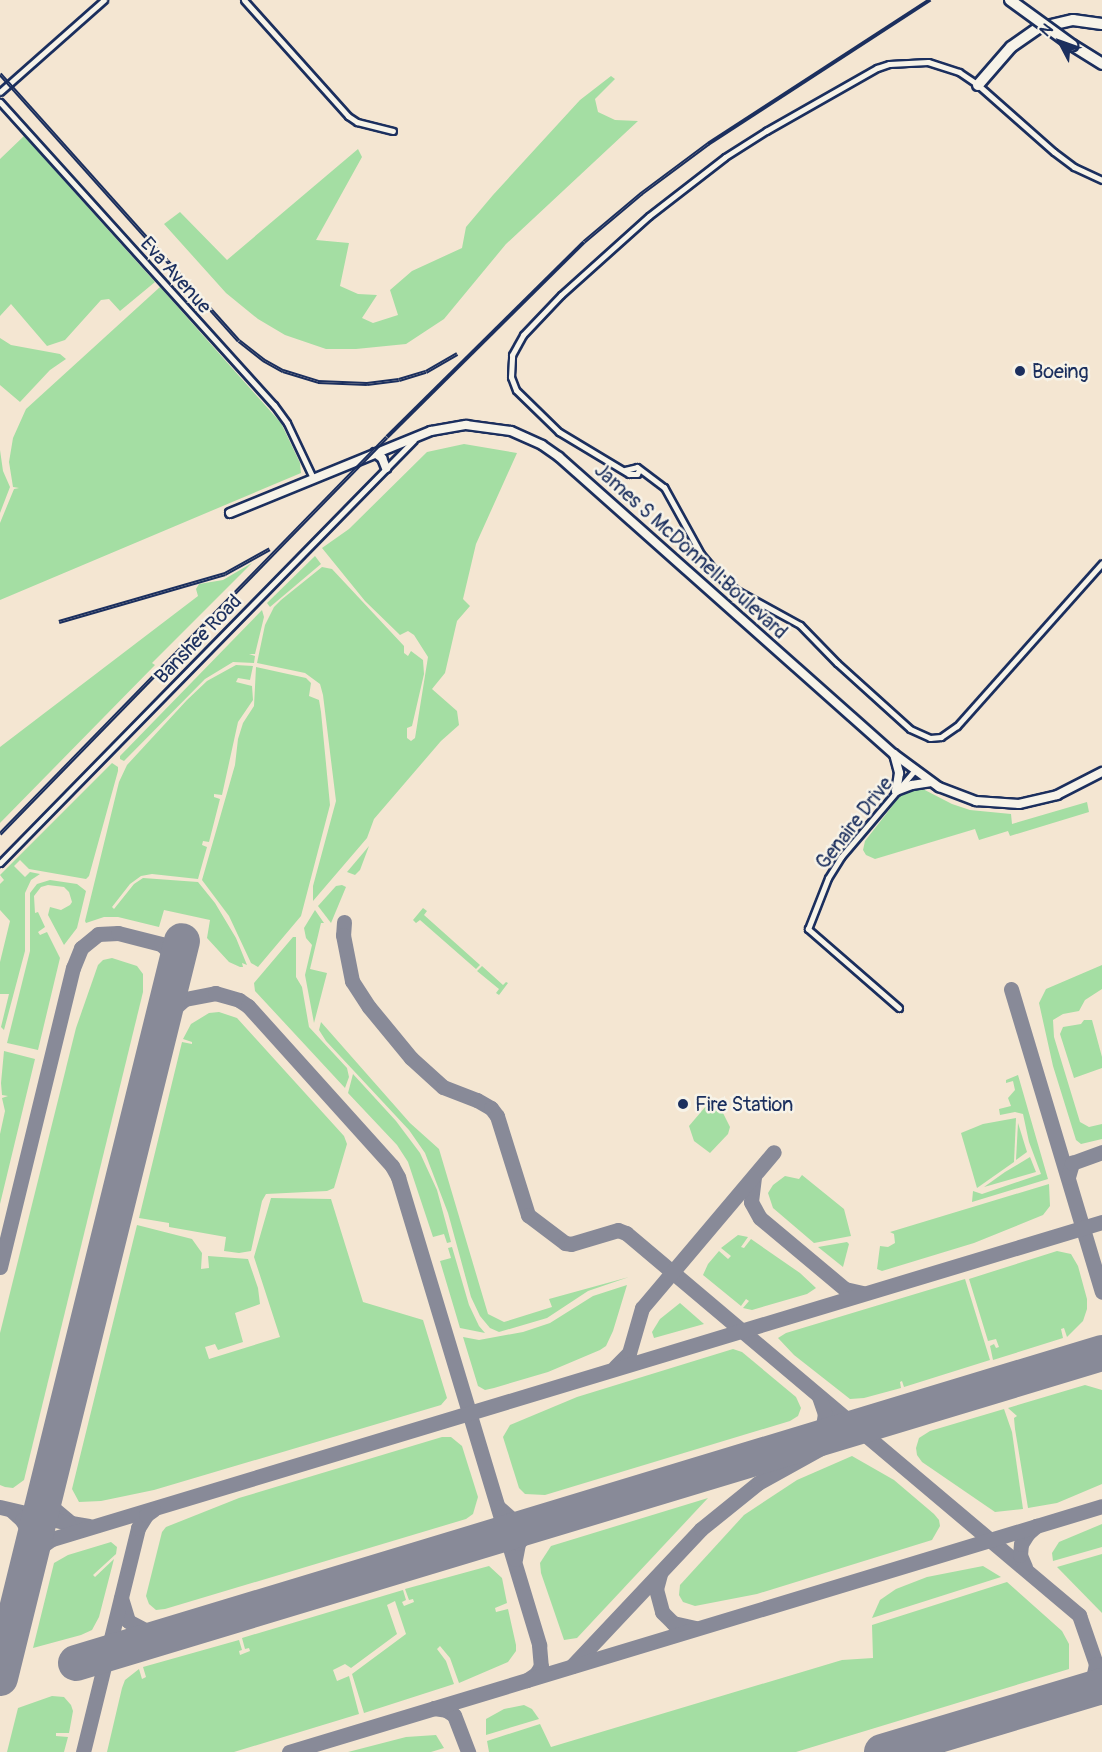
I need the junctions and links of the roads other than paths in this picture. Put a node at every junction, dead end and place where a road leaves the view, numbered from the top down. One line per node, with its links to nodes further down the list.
1 (104, 0): 8 (street)
2 (244, 0): 10 (street)
3 (1010, 0): 6 (highway, bridge)
4 (1102, 24): 7 (highway)
5 (1102, 29): 7 (highway)
6 (1102, 64)
7 (978, 86): 11 (street); 17 (street)
8 (0, 92)
9 (0, 102): 15 (street, Eva Avenue)
10 (393, 131)
11 (1102, 180)
12 (418, 436): 13 (main road, James S McDonnell Boulevard); 14 (street, Banshee Road); 18 (main road, James S McDonnell Boulevard)
13 (375, 453): 14 (main road); 15 (main road, James S McDonnell Boulevard)
14 (386, 468): 25 (street, Banshee Road)
15 (313, 478): 16 (main road, James S McDonnell Boulevard)
16 (230, 513)
17 (1102, 563)
18 (894, 754): 20 (main road, James S McDonnell Boulevard); 24 (main road)
19 (1102, 764): 23 (main road)
20 (914, 771): 22 (main road, James S McDonnell Boulevard); 24 (street, Genaire Drive)
21 (1102, 771): 23 (main road, James S McDonnell Boulevard)
22 (930, 782): 23 (main road, James S McDonnell Boulevard); 24 (main road)
23 (1078, 785)
24 (896, 791): 26 (street, Genaire Drive)
25 (0, 863)
26 (899, 1008)

